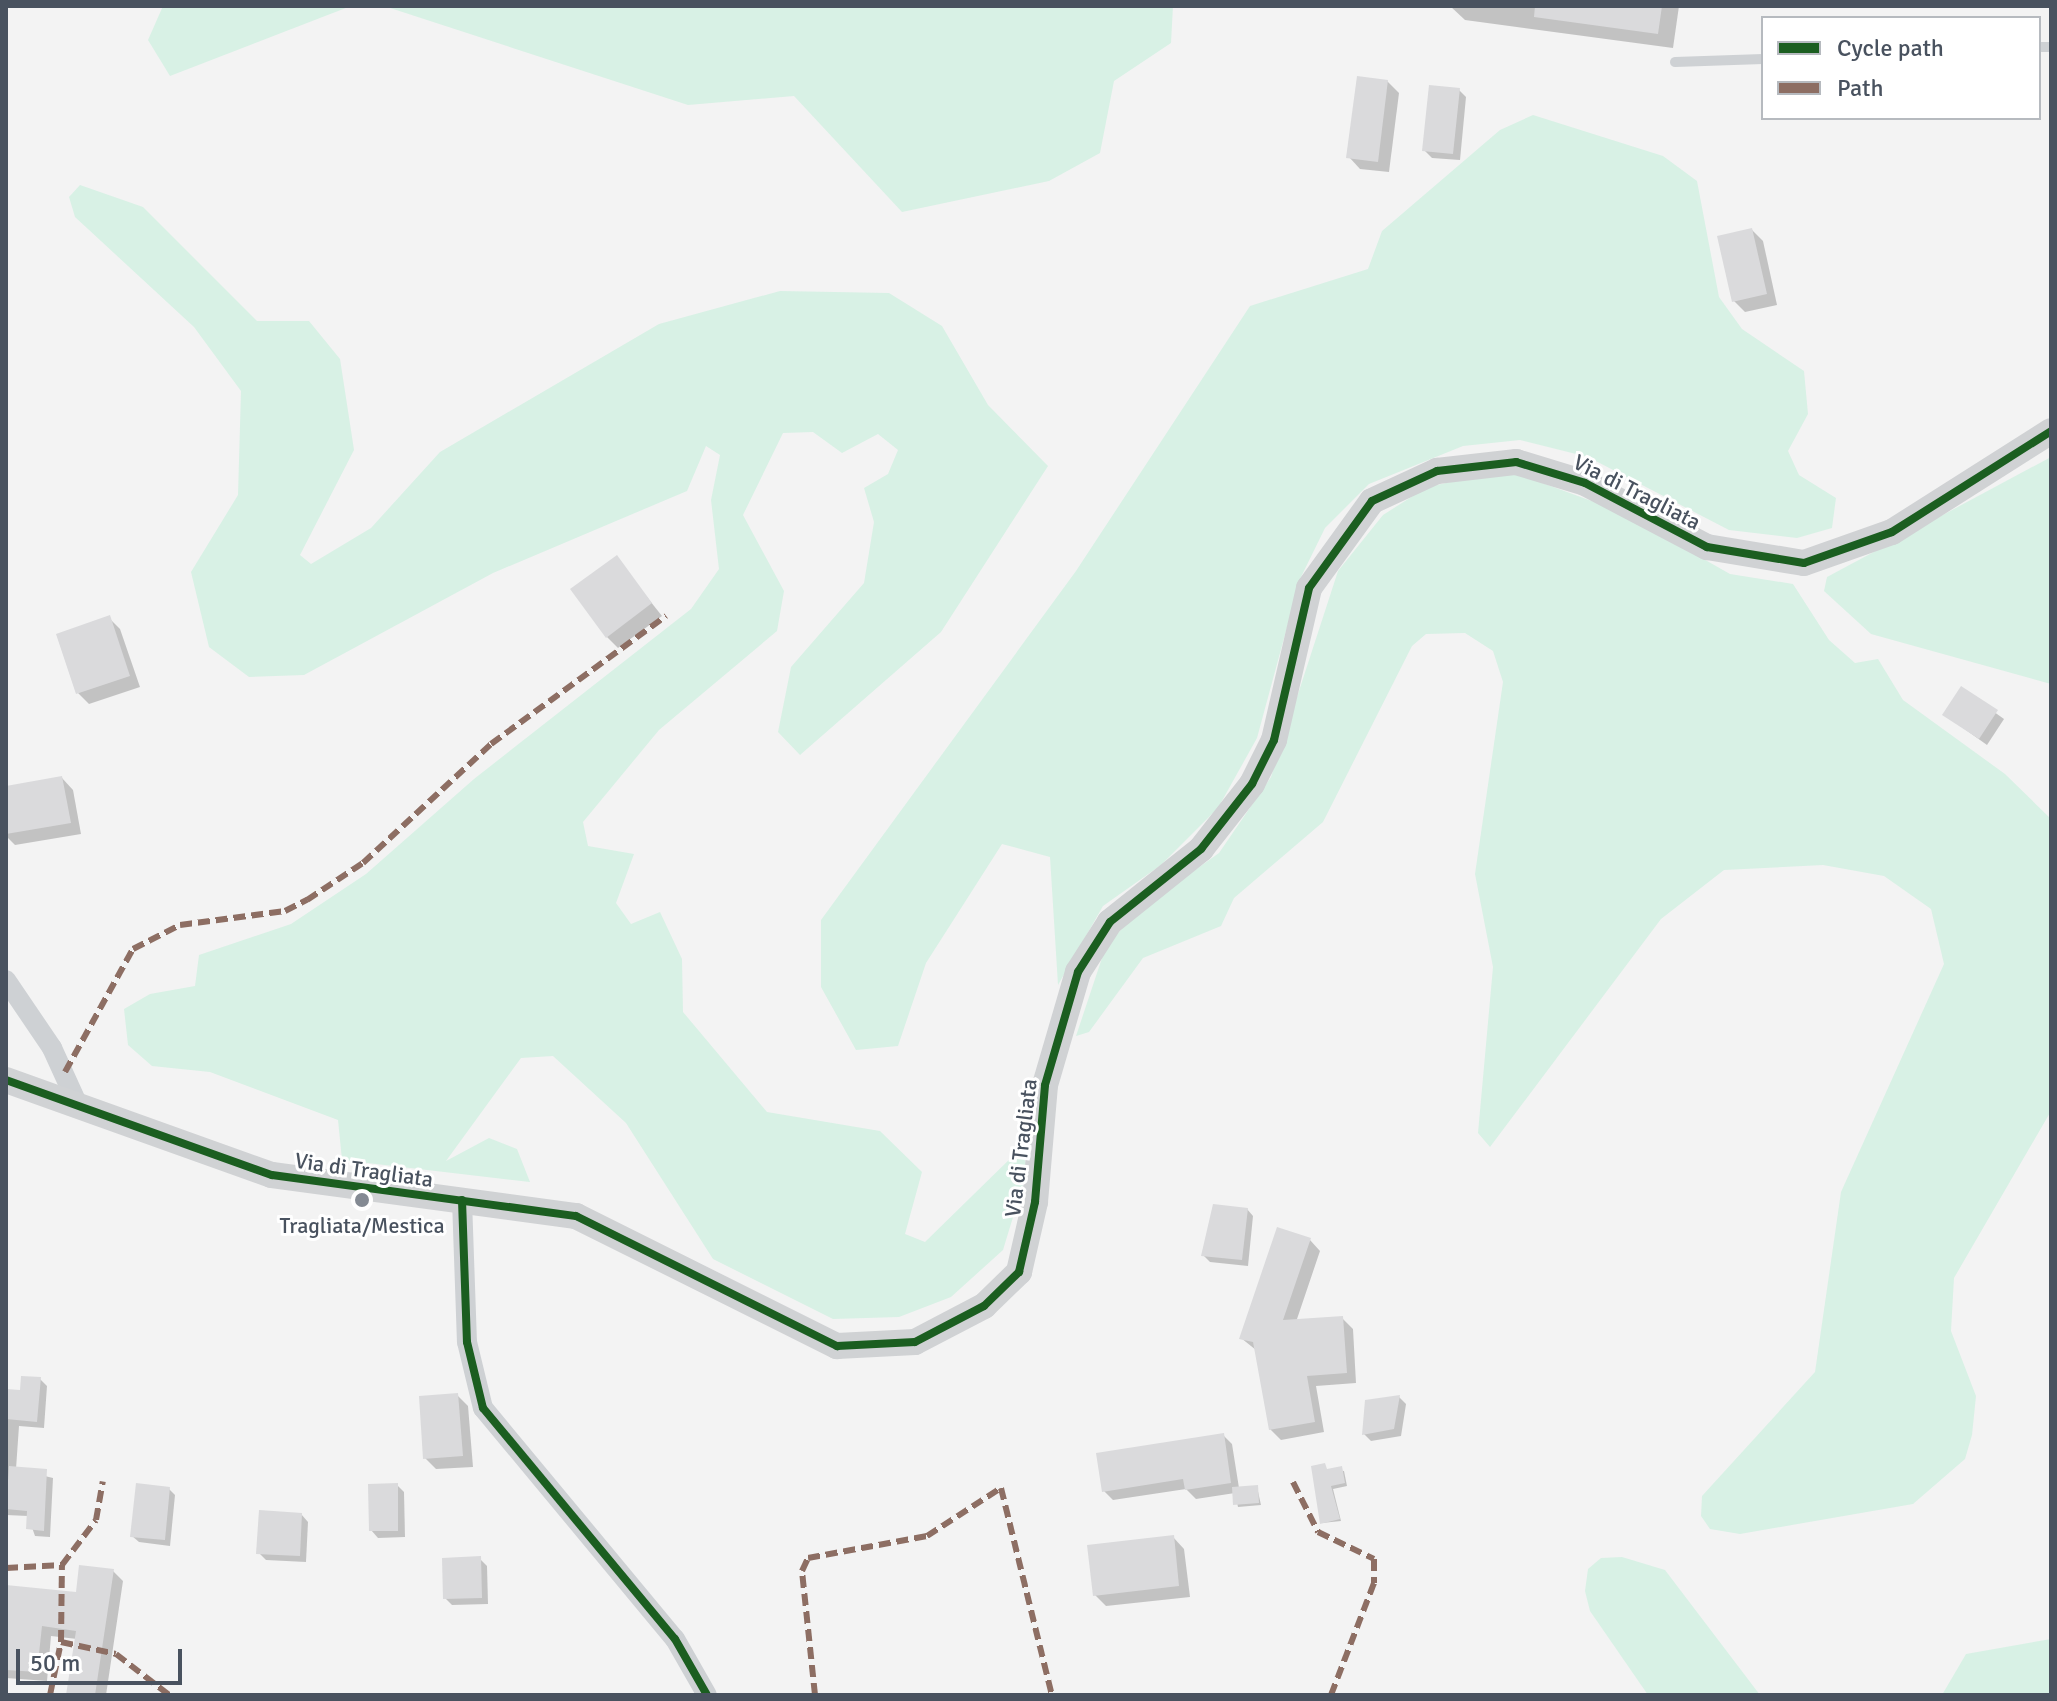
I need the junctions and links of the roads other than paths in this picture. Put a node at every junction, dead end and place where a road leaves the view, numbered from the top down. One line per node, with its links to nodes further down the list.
1 (1761, 59): 2 (lane)
2 (1675, 62)
3 (2051, 431): 7 (street, Via di Tragliata)
4 (6, 980): 6 (street)
5 (6, 1080): 6 (street, Via di Tragliata)
6 (78, 1105): 7 (street, Via di Tragliata)
7 (462, 1200): 8 (street)
8 (707, 1695)

